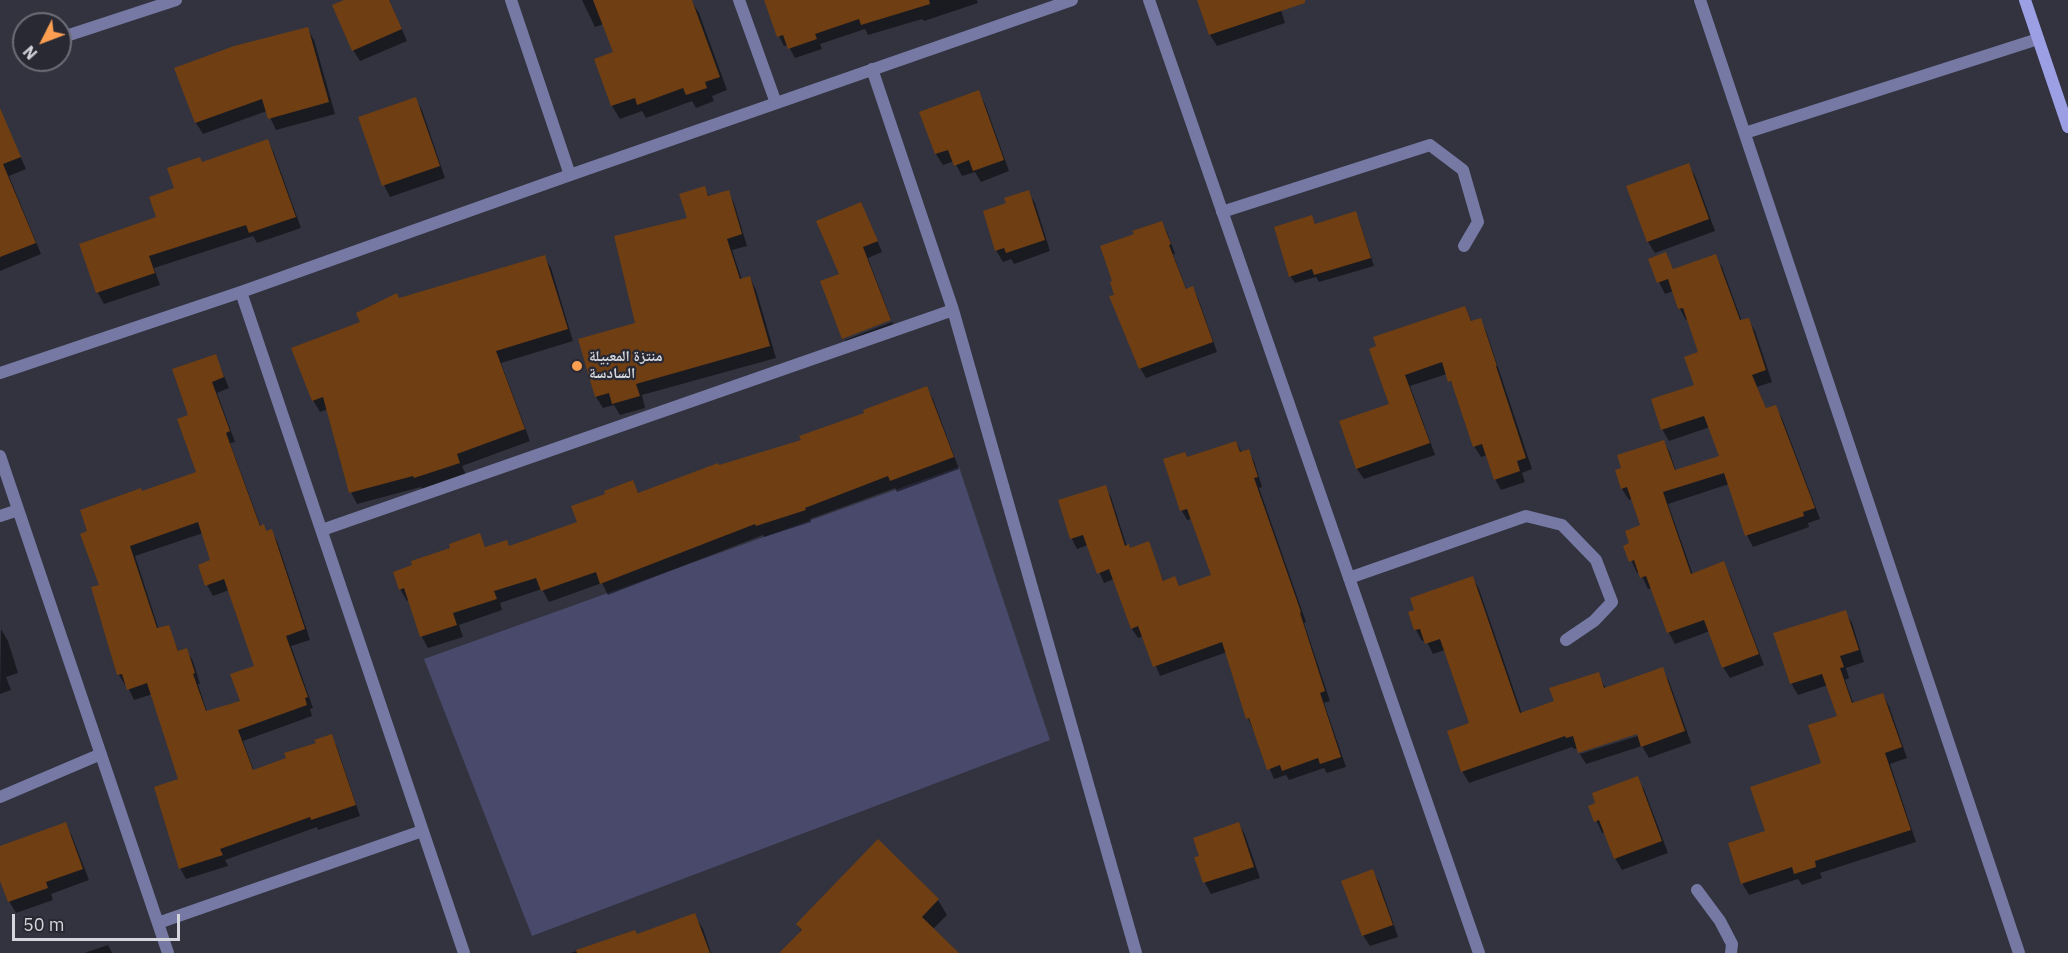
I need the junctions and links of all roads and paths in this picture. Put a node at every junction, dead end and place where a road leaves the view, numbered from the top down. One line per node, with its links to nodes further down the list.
1 (176, 0): 8 (street)
2 (511, 0): 14 (street)
3 (739, 0): 11 (street)
4 (1072, 0): 10 (street)
5 (1149, 0): 15 (street)
6 (1700, 0): 13 (street)
7 (2025, 0): 9 (street)
8 (72, 34)
9 (2038, 39): 12 (street); 13 (street)
10 (872, 69): 11 (street); 18 (street)
11 (776, 103): 14 (street)
12 (2068, 127)
13 (1745, 133): 36 (street)
14 (570, 175): 17 (street)
15 (1222, 212): 16 (street); 24 (street)
16 (1464, 246)
17 (241, 292): 19 (street); 23 (street)
18 (953, 310): 23 (street); 33 (street)
19 (0, 373)
20 (0, 456): 21 (street)
21 (18, 510): 22 (street); 26 (street)
22 (0, 516)
23 (322, 530): 28 (street)
24 (1349, 578): 25 (street); 34 (street)
25 (1566, 640)
26 (101, 754): 27 (street); 30 (street)
27 (0, 797)
28 (422, 831): 30 (street); 32 (street)
29 (1696, 890): 35 (street)
30 (158, 923): 31 (street)
31 (168, 953)
32 (464, 953)
33 (1136, 953)
34 (1479, 953)
35 (1731, 953)
36 (2019, 953)

